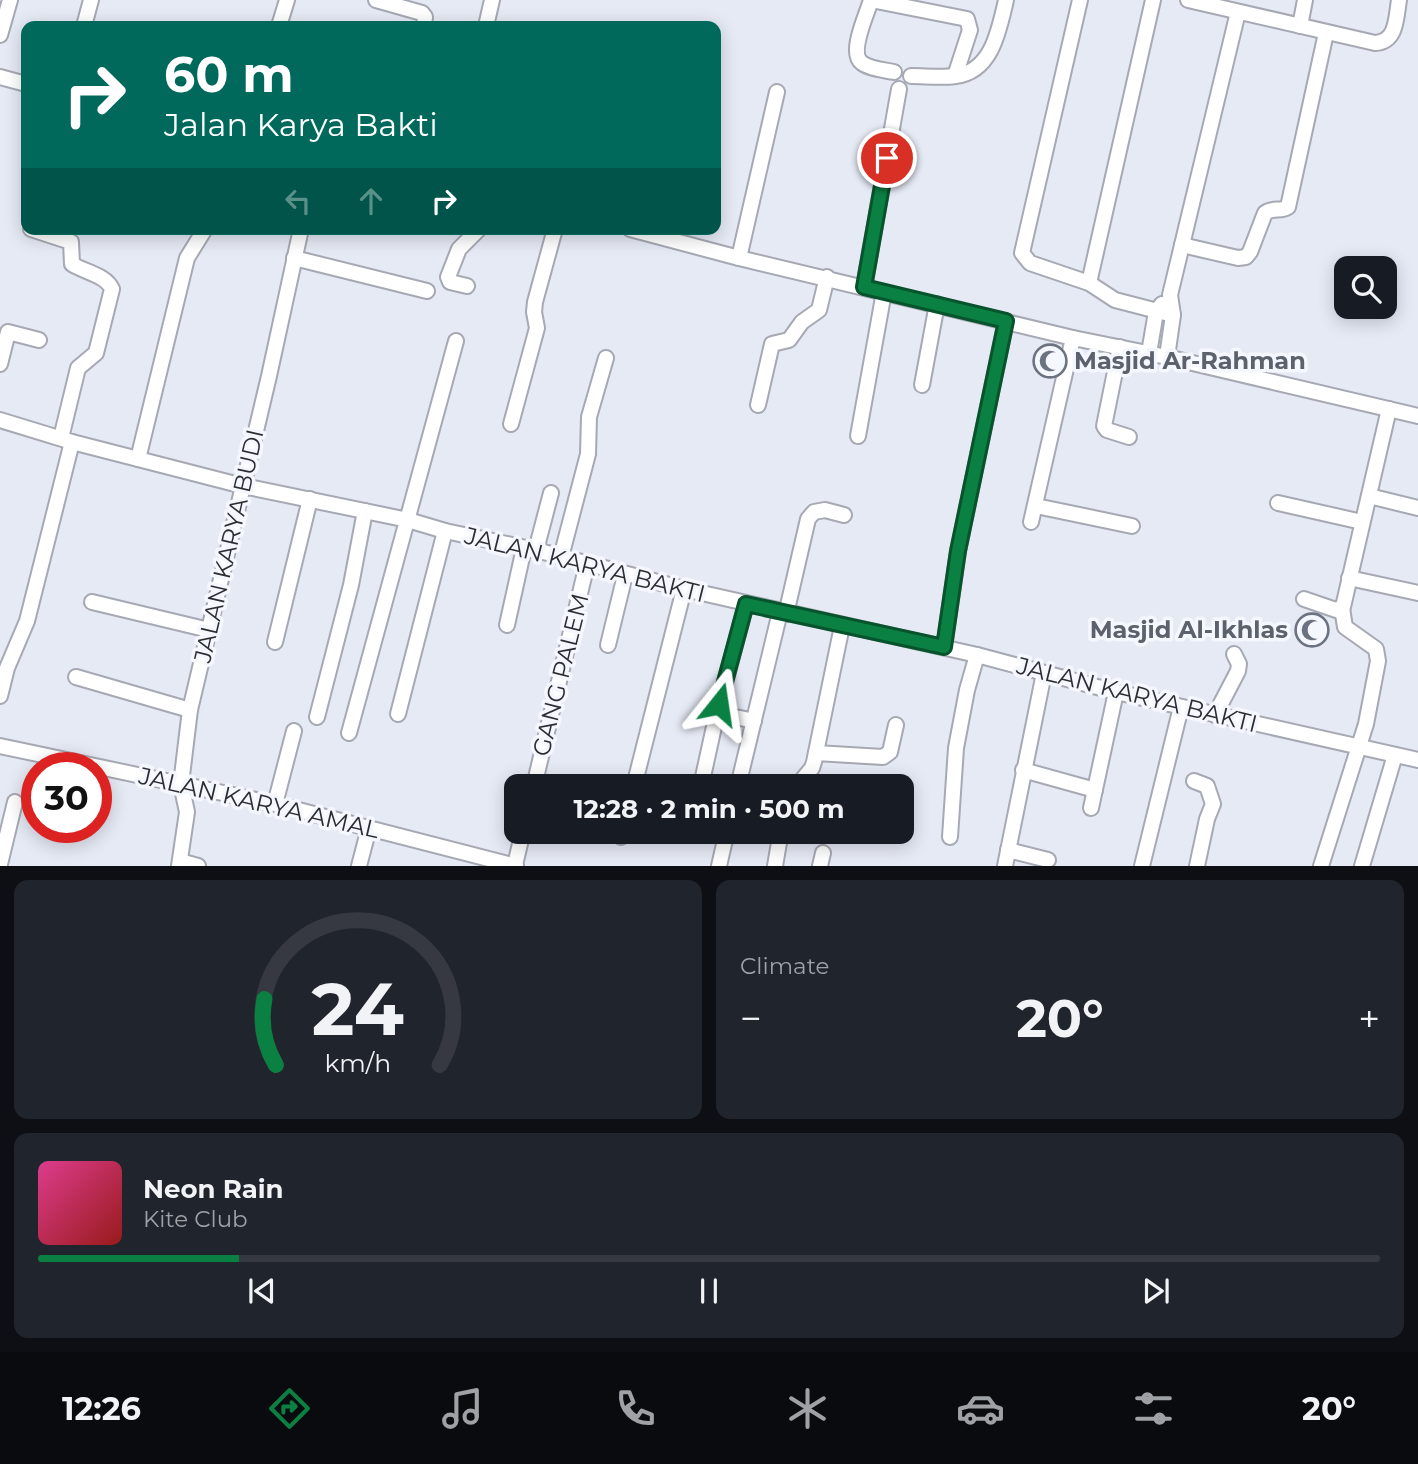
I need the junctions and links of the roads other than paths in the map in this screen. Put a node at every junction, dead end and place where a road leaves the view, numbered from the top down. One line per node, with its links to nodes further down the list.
1 (10, 0): 20 (street)
2 (91, 0): 14 (street)
3 (287, 0): 15 (street)
4 (376, 0): 16 (street)
5 (492, 0): 17 (street)
6 (871, 0): 21 (street); 23 (street)
7 (1006, 0): 23 (street)
8 (1080, 0): 38 (street)
9 (1153, 0): 38 (street)
10 (1306, 0): 18 (street)
11 (1399, 0): 19 (street)
12 (1197, 1): 13 (street)
13 (1238, 12): 18 (street); 34 (street)
14 (85, 21)
15 (281, 21)
16 (425, 21)
17 (487, 21)
18 (1300, 26): 19 (street)
19 (1326, 33): 34 (street)
20 (0, 35)
21 (894, 72): 22 (street); 26 (street)
22 (911, 76): 23 (street); 26 (street)
23 (956, 76)
24 (0, 78): 25 (street)
25 (21, 83)
26 (899, 89): 40 (street)
27 (777, 92): 36 (street)
28 (50, 235): 64 (street)
29 (201, 235): 65 (street)
30 (300, 235): 35 (street, JALAN KARYA BUDI)
31 (472, 235): 39 (street)
32 (553, 235): 61 (street)
33 (661, 235): 36 (street)
34 (1182, 245): 43 (street)
35 (294, 258): 41 (street); 66 (street, JALAN KARYA BUDI)
36 (739, 258): 37 (street)
37 (827, 277): 40 (street); 57 (street)
38 (1089, 283): 45 (street)
39 (467, 286)
40 (864, 287): 42 (street)
41 (427, 291)
42 (884, 292): 44 (street); 62 (street)
43 (1170, 295): 45 (street); 46 (street)
44 (937, 304): 47 (street); 56 (street)
45 (1156, 312): 46 (street); 52 (street)
46 (1173, 315): 53 (street)
47 (1006, 321): 48 (street); 97 (street)
48 (1073, 338): 51 (street); 71 (street)
49 (39, 340): 55 (street)
50 (456, 341): 75 (street)
51 (1120, 347): 52 (street); 63 (street)
52 (1149, 353): 53 (street)
53 (1167, 357): 58 (street)
54 (606, 358): 81 (street)
55 (0, 364)
56 (922, 385)
57 (758, 405)
58 (1389, 409): 59 (street); 68 (street)
59 (1418, 416)
60 (0, 420): 64 (street, JALAN KARYA BAKTI)
61 (511, 424)
62 (858, 436)
63 (1129, 437)
64 (66, 440): 65 (street, JALAN KARYA BAKTI); 103 (street)
65 (138, 458): 66 (street, JALAN KARYA BAKTI)
66 (243, 486): 69 (street, JALAN KARYA BAKTI); 94 (street, JALAN KARYA BUDI)
67 (551, 493): 80 (street)
68 (1368, 496): 72 (street); 77 (street)
69 (310, 499): 73 (street, JALAN KARYA BAKTI); 95 (street)
70 (1278, 503): 77 (street)
71 (1035, 506): 76 (street); 78 (street)
72 (1418, 508)
73 (365, 511): 75 (street, JALAN KARYA BAKTI); 109 (street)
74 (844, 515): 91 (street)
75 (408, 520): 79 (street, JALAN KARYA BAKTI); 113 (street)
76 (1031, 522)
77 (1362, 522): 84 (street)
78 (1132, 526)
79 (444, 531): 80 (street, JALAN KARYA BAKTI); 107 (street)
80 (530, 549): 81 (street, JALAN KARYA BAKTI); 92 (street)
81 (561, 557): 82 (street, JALAN KARYA BAKTI)
82 (587, 565): 83 (street, JALAN KARYA BAKTI); 120 (street, GANG PALEM)
83 (625, 575): 85 (street, JALAN KARYA BAKTI); 96 (street)
84 (1349, 578): 86 (street); 90 (street)
85 (684, 589): 89 (street, JALAN KARYA BAKTI); 121 (street)
86 (1418, 593)
87 (1304, 599): 90 (street)
88 (92, 603): 94 (street)
89 (746, 604): 91 (street, JALAN KARYA BAKTI); 106 (street)
90 (1342, 608): 115 (street)
91 (783, 613): 93 (street, JALAN KARYA BAKTI); 110 (street)
92 (507, 625)
93 (842, 626): 97 (street, JALAN KARYA BAKTI); 116 (street)
94 (209, 630): 105 (street, JALAN KARYA BUDI)
95 (275, 642)
96 (608, 645)
97 (944, 647): 99 (street, JALAN KARYA BAKTI)
98 (1234, 654): 108 (street)
99 (977, 655): 100 (street, JALAN KARYA BAKTI); 132 (street)
100 (1044, 673): 102 (street, JALAN KARYA BAKTI); 119 (street)
101 (76, 677): 105 (street)
102 (1113, 691): 104 (street, JALAN KARYA BAKTI); 127 (street)
103 (0, 696)
104 (1181, 707): 108 (street, JALAN KARYA BAKTI); 147 (street)
105 (190, 710): 126 (street, JALAN KARYA BUDI)
106 (717, 713): 110 (street); 122 (street)
107 (398, 714)
108 (1215, 715): 115 (street, JALAN KARYA BAKTI)
109 (317, 717)
110 (754, 721): 123 (street)
111 (896, 725): 116 (street)
112 (294, 731): 129 (street)
113 (349, 733)
114 (0, 746): 126 (street, JALAN KARYA AMAL)
115 (1356, 747): 117 (street, JALAN KARYA BAKTI); 149 (street)
116 (816, 753): 124 (street)
117 (1395, 755): 118 (street, JALAN KARYA BAKTI); 150 (street)
118 (1418, 760)
119 (1023, 770): 127 (street); 136 (street)
120 (537, 774)
121 (637, 774)
122 (704, 774)
123 (741, 774)
124 (807, 774)
125 (1194, 781): 148 (street)
126 (181, 784): 129 (street, JALAN KARYA AMAL); 138 (street, JALAN KARYA BUDI)
127 (1095, 790): 130 (street)
128 (15, 802): 139 (street)
129 (275, 804): 131 (street, JALAN KARYA AMAL)
130 (1091, 808)
131 (369, 828): 140 (street, JALAN KARYA AMAL); 143 (street)
132 (950, 837)
133 (520, 844): 141 (street)
134 (724, 844): 144 (street)
135 (779, 844): 145 (street)
136 (1008, 850): 137 (street); 146 (street)
137 (1048, 860)
138 (180, 863): 142 (street)
139 (0, 864)
140 (498, 864): 141 (street, JALAN KARYA AMAL)
141 (515, 865)
142 (198, 866)
143 (359, 866)
144 (719, 866)
145 (775, 866)
146 (1005, 866)
147 (1142, 866)
148 (1197, 866)
149 (1321, 866)
150 (1362, 866)

